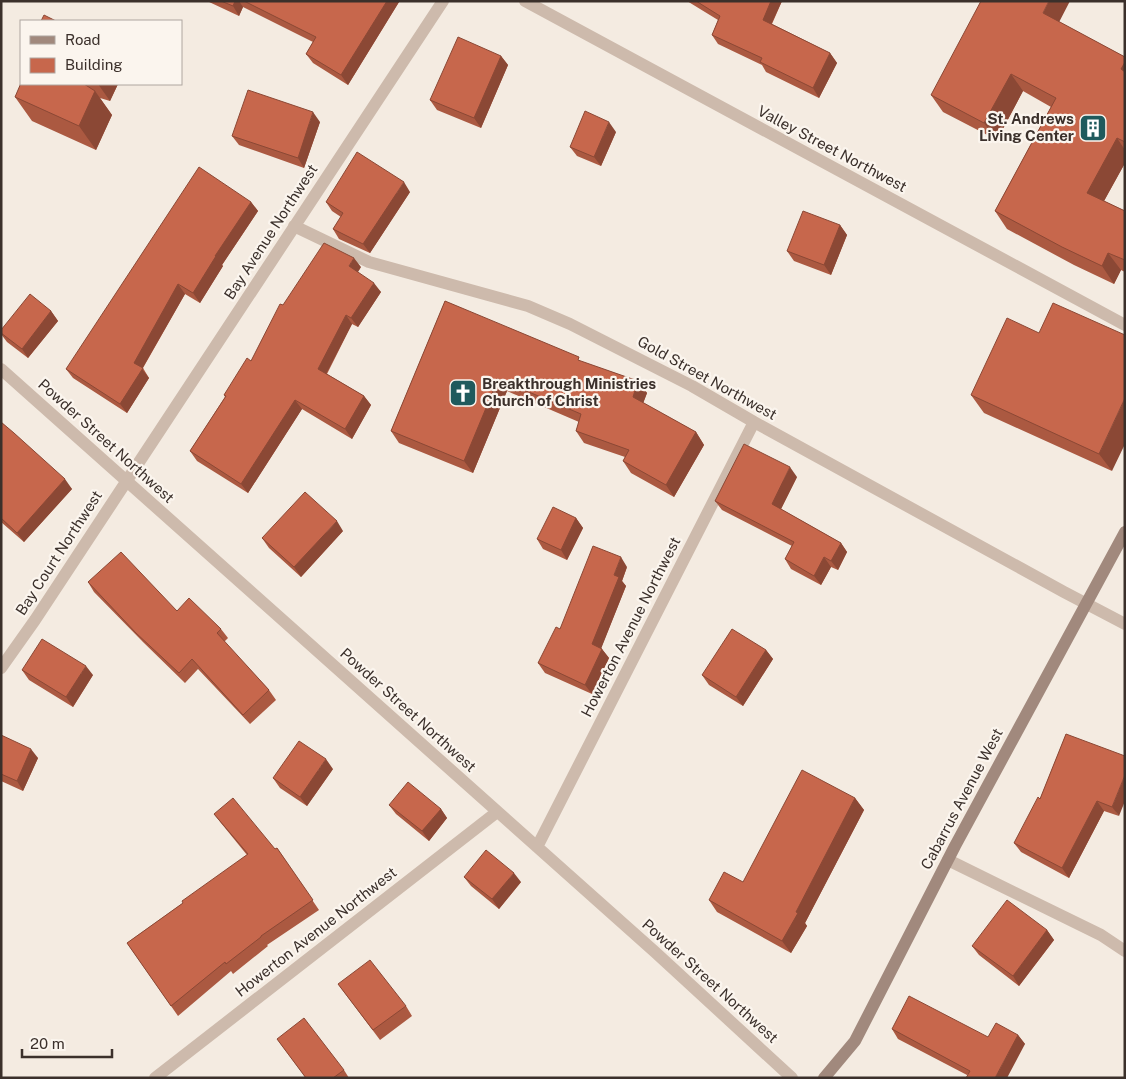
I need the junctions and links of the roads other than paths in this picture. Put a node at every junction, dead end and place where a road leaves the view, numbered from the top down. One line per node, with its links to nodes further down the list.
1 (443, 1): 3 (street, Bay Avenue Northwest)
2 (525, 1): 4 (street, Valley Street Northwest)
3 (294, 226): 6 (street, Gold Street Northwest); 7 (street, Bay Avenue Northwest)
4 (1125, 325)
5 (1, 369): 7 (street, Powder Street Northwest)
6 (754, 422): 9 (street, Gold Street Northwest); 13 (street, Howerton Avenue Northwest)
7 (126, 481): 11 (street, Bay Court Northwest); 12 (street, Powder Street Northwest)
8 (1125, 532): 9 (main road, Cabarrus Avenue West)
9 (1085, 604): 10 (street, Gold Street Northwest); 14 (main road, Cabarrus Avenue West)
10 (1125, 624)
11 (1, 668)
12 (497, 812): 13 (street, Powder Street Northwest); 16 (street, Howerton Avenue Northwest)
13 (536, 847): 17 (street, Powder Street Northwest)
14 (948, 860): 15 (street); 18 (main road, Cabarrus Avenue West)
15 (1125, 951)
16 (155, 1078)
17 (792, 1078)
18 (824, 1078)

